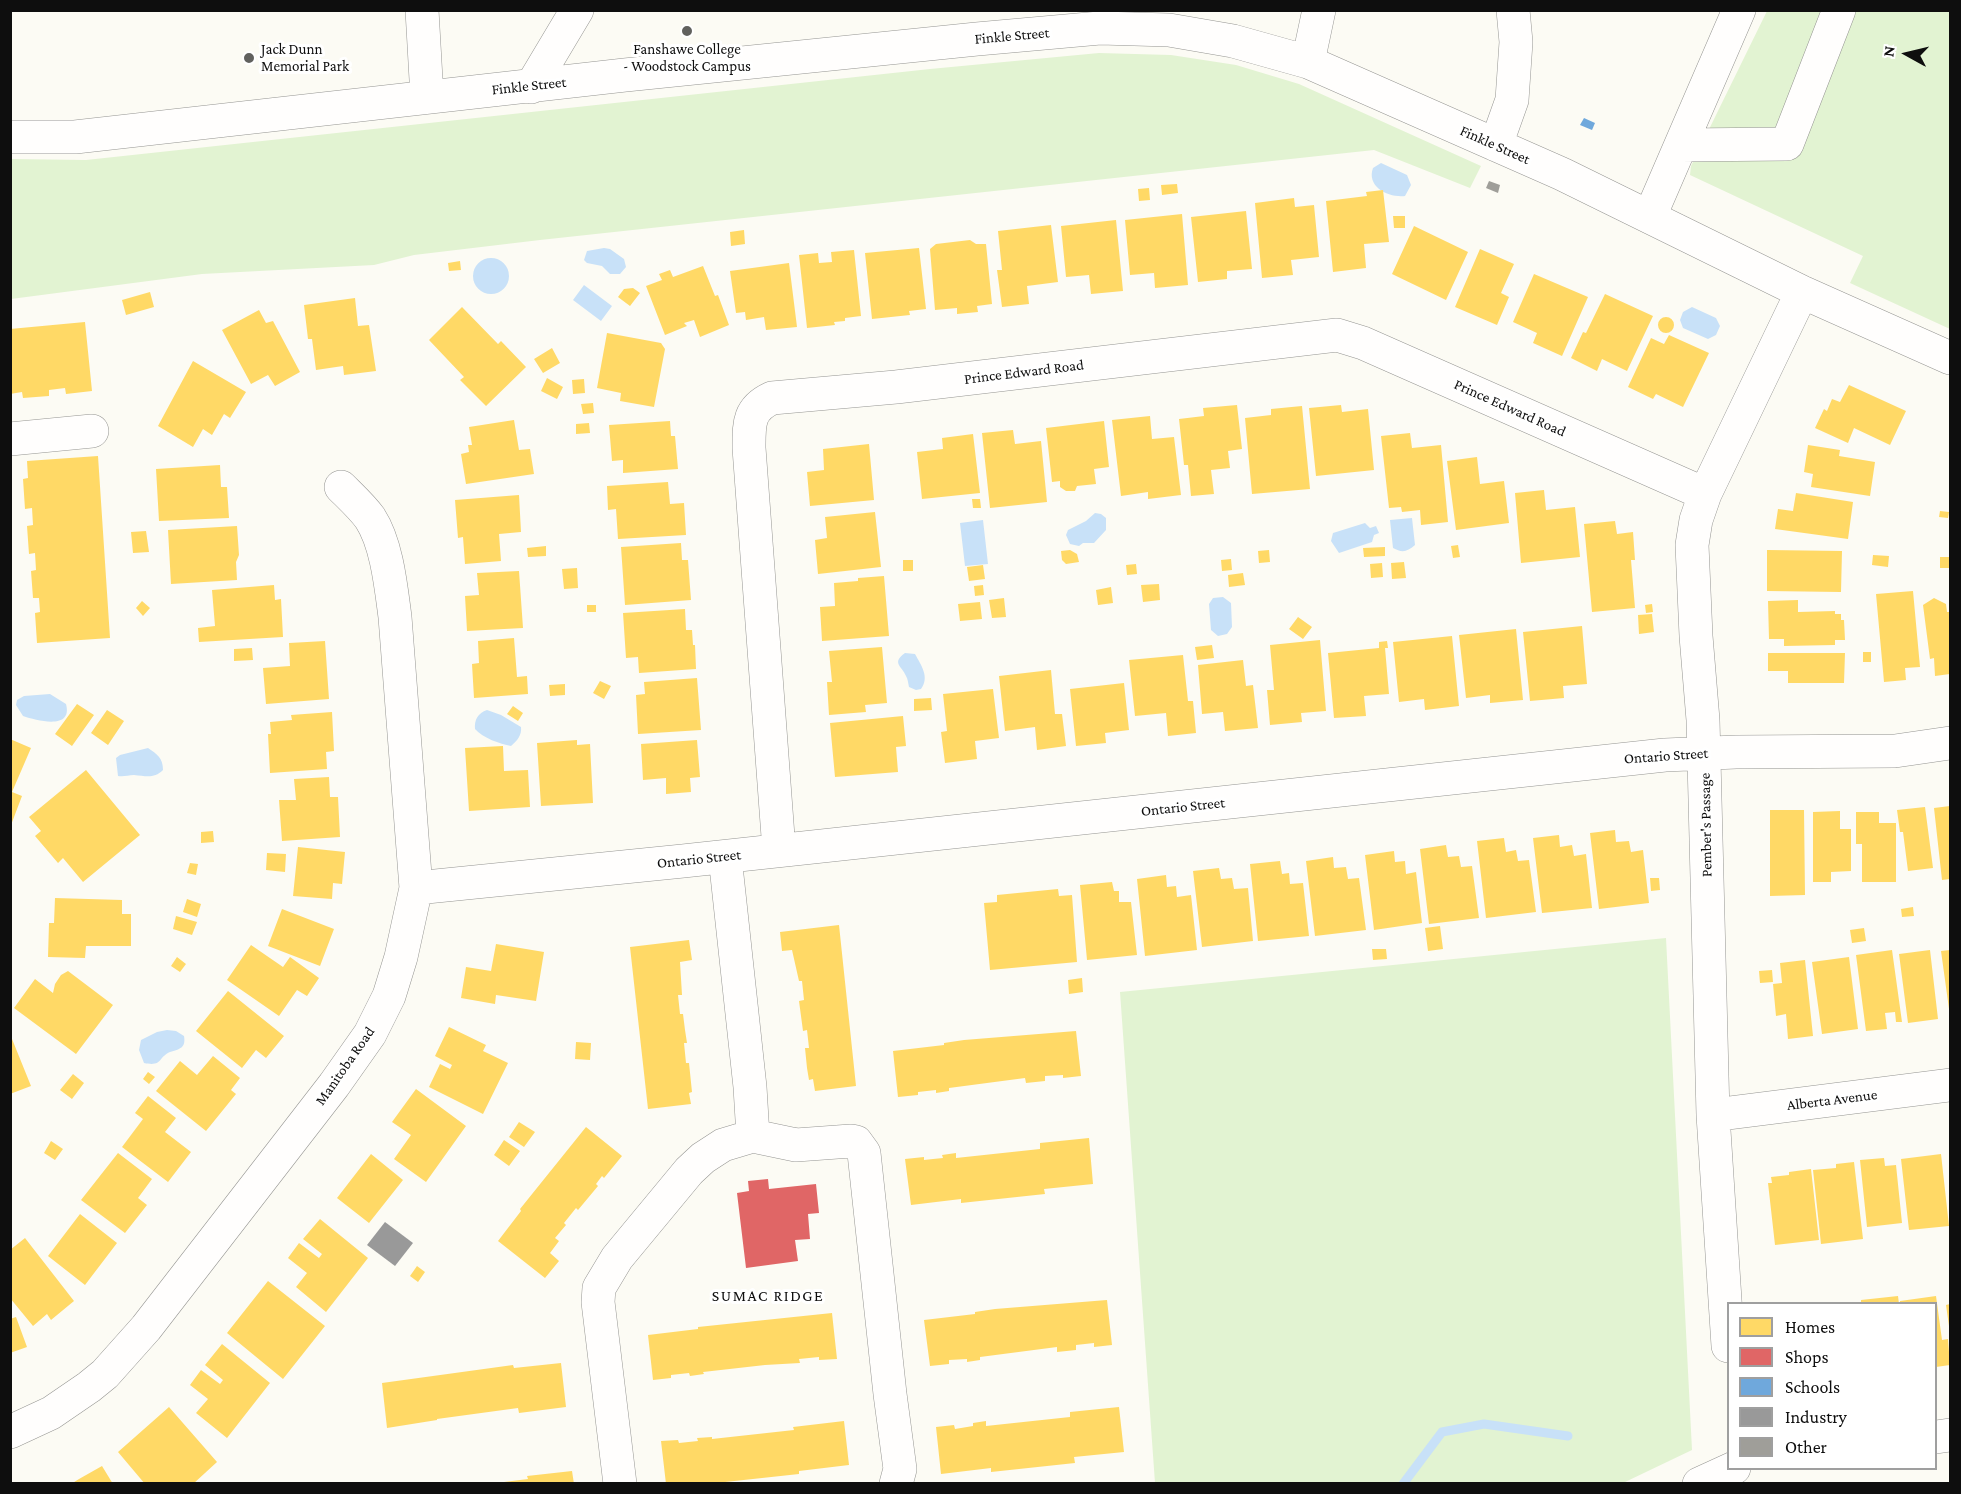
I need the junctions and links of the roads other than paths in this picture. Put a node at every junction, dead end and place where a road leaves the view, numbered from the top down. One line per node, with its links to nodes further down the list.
1 (422, 10): 10 (street)
2 (577, 10): 9 (street)
3 (1319, 10): 8 (street)
4 (1513, 10): 12 (street)
5 (1739, 10): 13 (street)
6 (1839, 10): 13 (street)
7 (976, 25): 8 (street, Finkle Street); 9 (street, Finkle Street)
8 (1308, 62): 12 (street, Finkle Street)
9 (531, 87): 10 (street, Finkle Street)
10 (427, 97): 11 (street, Finkle Street)
11 (10, 137)
12 (1496, 145): 14 (street, Finkle Street)
13 (1682, 145): 14 (street)
14 (1650, 216): 15 (street, Finkle Street)
15 (1802, 292): 16 (street, Finkle Street); 20 (street, Pember's Passage)
16 (1950, 358)
17 (92, 430): 18 (street)
18 (10, 440)
19 (341, 487): 25 (street, Manitoba Road)
20 (1705, 494): 22 (street, Pember's Passage); 23 (street, Prince Edward Road)
21 (1950, 743): 22 (street, Ontario Street)
22 (1704, 753): 23 (street, Ontario Street); 27 (street, Pember's Passage)
23 (779, 850): 24 (street, Ontario Street)
24 (725, 857): 25 (street, Ontario Street); 28 (street)
25 (416, 888): 30 (street, Manitoba Road)
26 (1950, 1085): 27 (street, Alberta Avenue)
27 (1713, 1115): 29 (street, Pember's Passage)
28 (753, 1136): 32 (street); 33 (street)
29 (1727, 1331)
30 (10, 1432)
31 (1731, 1470): 34 (street)
32 (620, 1484)
33 (896, 1484)
34 (1699, 1484)

